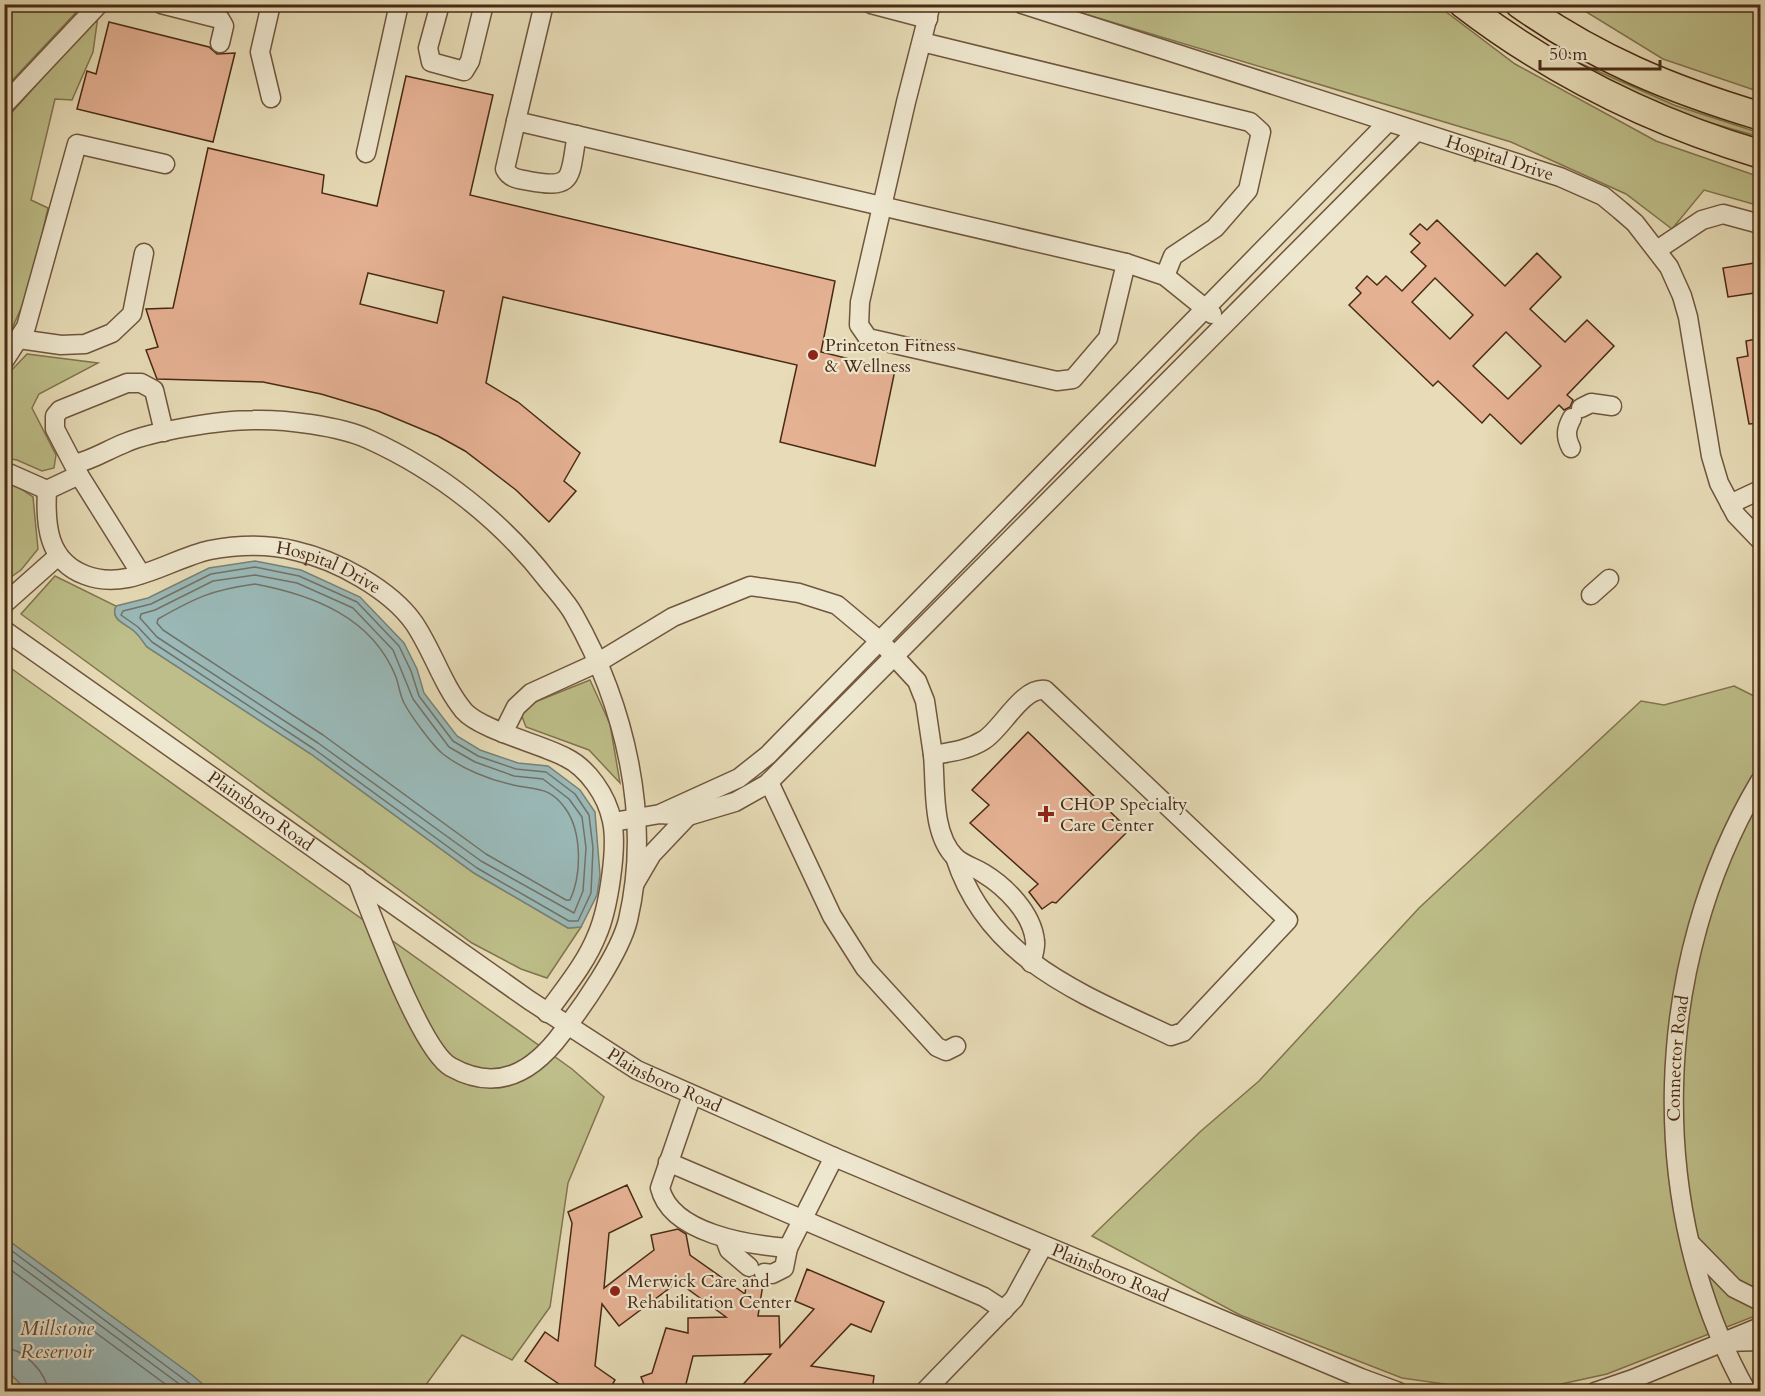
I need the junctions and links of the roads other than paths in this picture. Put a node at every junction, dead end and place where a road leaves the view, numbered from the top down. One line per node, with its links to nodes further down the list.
1 (99, 4): 16 (street)
2 (161, 4): 14 (street)
3 (271, 4): 15 (street)
4 (399, 4): 22 (street)
5 (440, 4): 6 (street)
6 (483, 4)
7 (544, 4): 18 (street)
8 (871, 4): 12 (street)
9 (1022, 4): 19 (street, Hospital Drive)
10 (1463, 4): 23 (highway)
11 (1519, 4): 17 (highway)
12 (930, 12): 13 (street)
13 (922, 42): 25 (street); 30 (street)
14 (220, 43)
15 (271, 98)
16 (4, 105)
17 (1761, 116)
18 (516, 121): 21 (street); 21 (street)
19 (1387, 123): 20 (street, Hospital Drive); 31 (street)
20 (1416, 132): 27 (street, Hospital Drive); 32 (street)
21 (577, 135): 25 (street)
22 (366, 153)
23 (1761, 154)
24 (165, 164): 33 (street)
25 (882, 206): 29 (street); 29 (street)
26 (1761, 224): 27 (street)
27 (1657, 250): 42 (street, Hospital Drive)
28 (144, 253): 33 (street)
29 (1126, 263): 30 (street)
30 (1165, 276): 31 (street)
31 (1204, 307): 32 (street); 50 (street)
32 (1224, 325): 51 (street)
33 (19, 339): 34 (street)
34 (4, 361)
35 (1612, 406): 37 (street)
36 (164, 432): 38 (street); 38 (street); 52 (street)
37 (1571, 448)
38 (77, 469): 40 (street); 45 (street)
39 (4, 471): 40 (street)
40 (46, 490): 44 (street)
41 (1761, 490): 42 (street)
42 (1730, 504): 43 (street, Hospital Drive)
43 (1761, 540)
44 (58, 556): 45 (street, Hospital Drive); 48 (street)
45 (141, 574): 53 (street, Hospital Drive)
46 (1609, 579): 47 (street)
47 (1592, 595)
48 (4, 604)
49 (4, 630): 62 (street, Plainsboro Road)
50 (880, 641): 51 (street); 52 (street); 57 (street)
51 (895, 656): 54 (street); 56 (street)
52 (597, 663): 53 (street); 59 (street)
53 (503, 733): 60 (street, Hospital Drive)
54 (933, 755): 61 (street); 64 (street)
55 (1761, 781): 73 (street, Connector Road)
56 (769, 782): 58 (street); 67 (street)
57 (660, 814): 58 (street); 59 (street)
58 (688, 816): 63 (street)
59 (634, 818): 60 (street); 63 (street)
60 (613, 822): 65 (street)
61 (955, 857): 64 (street); 64 (street)
62 (357, 878): 65 (street, Plainsboro Road); 66 (street)
63 (634, 886): 66 (street)
64 (1031, 963)
65 (547, 1013): 66 (street, Plainsboro Road)
66 (568, 1026): 68 (street, Plainsboro Road)
67 (956, 1046)
68 (692, 1095): 69 (street, Plainsboro Road); 70 (street)
69 (834, 1157): 71 (street); 74 (street, Plainsboro Road)
70 (668, 1162): 71 (street); 72 (street)
71 (805, 1220): 75 (street); 77 (street)
72 (725, 1239): 75 (street); 75 (street)
73 (1690, 1244): 76 (street); 80 (street, Connector Road)
74 (1042, 1246): 77 (street); 81 (street, Plainsboro Road)
75 (788, 1248)
76 (1761, 1301)
77 (1004, 1310): 82 (street)
78 (1761, 1327): 80 (street)
79 (1761, 1341): 80 (street)
80 (1724, 1342): 84 (street); 85 (street)
81 (1358, 1385): 83 (street, Plainsboro Road)
82 (924, 1392)
83 (1399, 1392)
84 (1595, 1392)
85 (1748, 1392)

